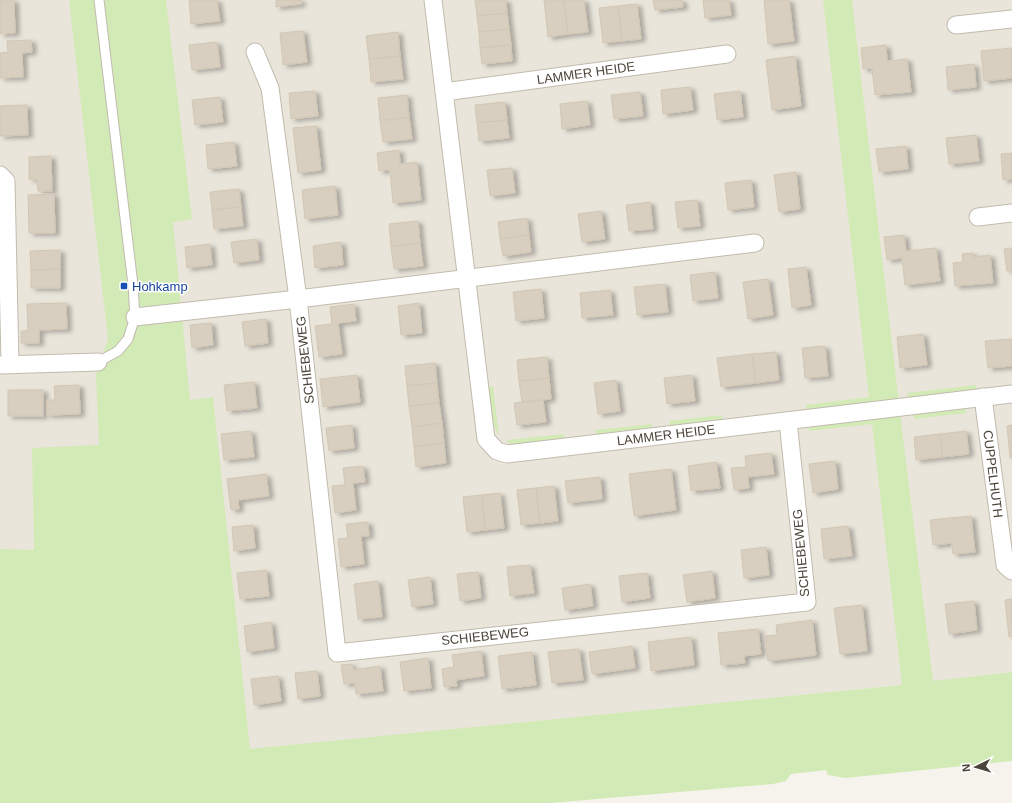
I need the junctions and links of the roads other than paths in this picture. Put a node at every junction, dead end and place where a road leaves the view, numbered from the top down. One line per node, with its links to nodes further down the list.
1 (99, 0): 14 (lane)
2 (433, 0): 7 (street, LAMMER HEIDE)
3 (1012, 19): 4 (street)
4 (956, 25)
5 (255, 52): 13 (street, SCHIEBEWEG)
6 (727, 54): 7 (street, LAMMER HEIDE)
7 (444, 92): 12 (street, LAMMER HEIDE)
8 (0, 175): 16 (street)
9 (1012, 213): 10 (street)
10 (978, 217)
11 (755, 243): 12 (street)
12 (467, 278): 13 (street, SCHIEBEWEG); 19 (street, LAMMER HEIDE)
13 (298, 299): 14 (street, SCHIEBEWEG); 19 (street, SCHIEBEWEG)
14 (135, 317): 15 (lane)
15 (98, 362): 16 (street)
16 (5, 365)
17 (1012, 394): 18 (street, LAMMER HEIDE)
18 (983, 397): 19 (street, LAMMER HEIDE); 20 (street, CUPPELHUTH)
19 (788, 421)
20 (1012, 571)

